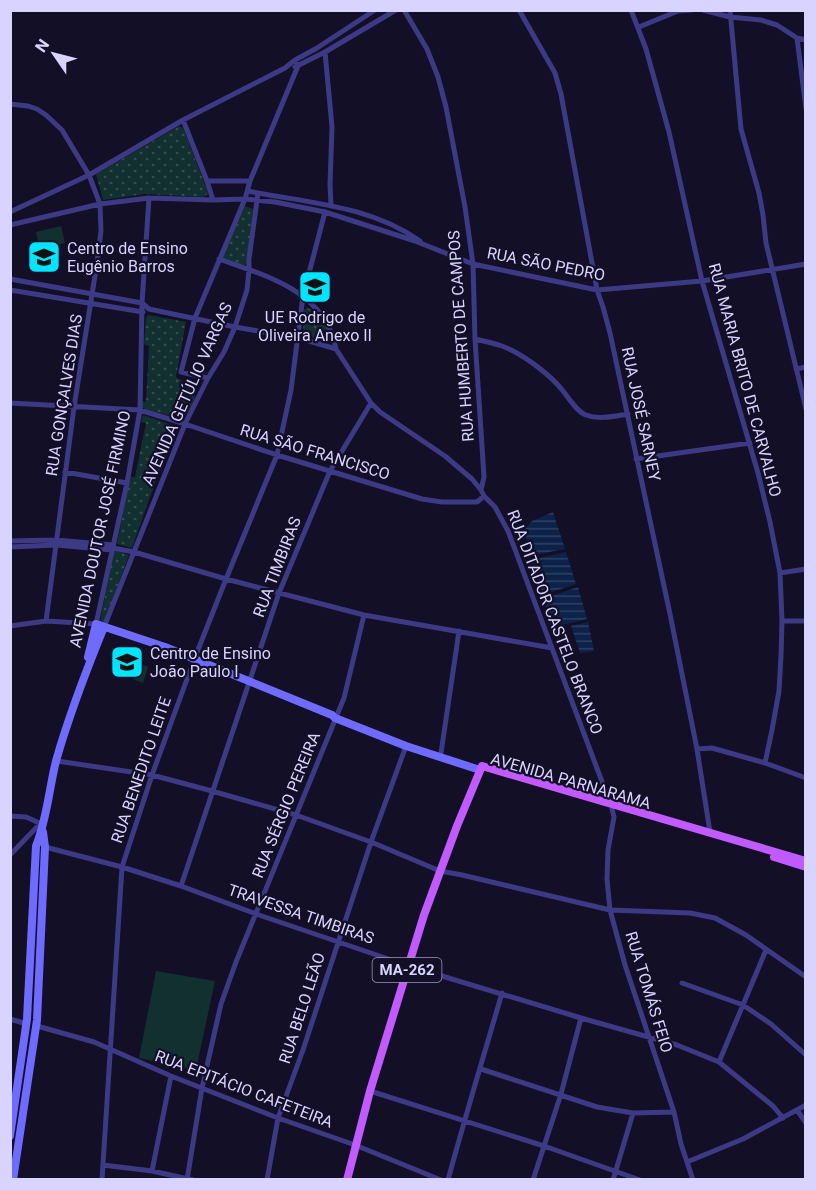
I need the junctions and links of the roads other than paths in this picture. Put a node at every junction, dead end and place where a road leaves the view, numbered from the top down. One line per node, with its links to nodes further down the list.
1 (375, 10): 9 (street)
2 (396, 10): 10 (street)
3 (404, 10): 35 (street, RUA HUMBERTO DE CAMPOS)
4 (519, 10): 42 (street, RUA JOSÉ SARNEY)
5 (631, 10): 11 (street, RUA MARIA BRITO DE CARVALHO)
6 (691, 10): 11 (street)
7 (703, 10): 8 (street)
8 (730, 14): 12 (street); 37 (street)
9 (366, 16): 10 (street); 15 (street)
10 (369, 26): 14 (street)
11 (639, 27): 40 (street, RUA MARIA BRITO DE CARVALHO)
12 (797, 39): 13 (street); 17 (street)
13 (806, 40)
14 (325, 52): 15 (street); 29 (street)
15 (297, 63): 18 (street); 21 (street)
16 (10, 104): 19 (street, RUA GONÇALVES DIAS)
17 (806, 109)
18 (183, 120): 19 (street); 20 (street)
19 (89, 175): 28 (street, RUA GONÇALVES DIAS); 30 (street)
20 (207, 181): 21 (street); 26 (street)
21 (250, 181): 22 (street)
22 (248, 191): 23 (street, RUA SÃO PEDRO); 25 (street)
23 (258, 193): 27 (street, AVENIDA GETÚLIO VARGAS); 29 (street, RUA SÃO PEDRO)
24 (149, 198): 26 (street, RUA SÃO PEDRO); 28 (street, RUA SÃO PEDRO); 46 (street, AVENIDA DOUTOR JOSÉ FIRMINO)
25 (245, 199): 26 (street, RUA SÃO PEDRO); 27 (street, RUA SÃO PEDRO); 34 (street)
26 (213, 200)
27 (257, 200): 31 (street, RUA SÃO PEDRO); 38 (street, AVENIDA GETÚLIO VARGAS)
28 (100, 204): 32 (street, RUA SÃO PEDRO); 43 (street, RUA GONÇALVES DIAS)
29 (331, 205): 33 (street, RUA SÃO PEDRO)
30 (10, 212)
31 (325, 212): 33 (street, RUA SÃO PEDRO); 44 (street, RUA BENEDITO LEITE)
32 (10, 225)
33 (427, 245): 35 (street, RUA SÃO PEDRO)
34 (219, 259): 38 (street, RUA DITADOR CASTELO BRANCO); 49 (street)
35 (473, 264): 42 (street, RUA SÃO PEDRO); 52 (street, RUA HUMBERTO DE CAMPOS)
36 (806, 264): 37 (street, RUA SÃO PEDRO)
37 (772, 269): 40 (street, RUA SÃO PEDRO); 55 (street)
38 (249, 270): 44 (street, RUA DITADOR CASTELO BRANCO); 50 (street, AVENIDA GETÚLIO VARGAS)
39 (10, 279): 43 (street)
40 (702, 281): 42 (street, RUA SÃO PEDRO); 64 (street, RUA MARIA BRITO DE CARVALHO)
41 (10, 290): 45 (street)
42 (597, 290): 62 (street, RUA JOSÉ SARNEY)
43 (93, 293): 45 (street, RUA GONÇALVES DIAS); 46 (street)
44 (303, 296): 51 (street, RUA BENEDITO LEITE); 53 (street, RUA DITADOR CASTELO BRANCO)
45 (91, 303): 48 (street); 59 (street, RUA GONÇALVES DIAS)
46 (142, 303): 47 (street); 48 (street, AVENIDA DOUTOR JOSÉ FIRMINO)
47 (149, 309): 48 (street); 49 (street)
48 (143, 312): 61 (street, AVENIDA DOUTOR JOSÉ FIRMINO)
49 (195, 318): 50 (street); 56 (street)
50 (235, 327): 51 (street); 56 (street, AVENIDA GETÚLIO VARGAS)
51 (298, 338): 53 (street); 65 (street, RUA BENEDITO LEITE)
52 (475, 339): 62 (street); 70 (street, RUA HUMBERTO DE CAMPOS)
53 (336, 349): 58 (street, RUA DITADOR CASTELO BRANCO)
54 (806, 367): 55 (street)
55 (796, 369): 60 (street)
56 (208, 378): 63 (street, AVENIDA GETÚLIO VARGAS)
57 (10, 403): 59 (street, RUA SÃO FRANCISCO)
58 (371, 403): 67 (street, RUA TIMBIRAS); 70 (street, RUA DITADOR CASTELO BRANCO)
59 (74, 407): 61 (street, RUA SÃO FRANCISCO); 68 (street, RUA GONÇALVES DIAS)
60 (806, 409)
61 (140, 410): 63 (street, RUA SÃO FRANCISCO); 69 (street, AVENIDA DOUTOR JOSÉ FIRMINO)
62 (628, 414): 66 (street, RUA JOSÉ SARNEY)
63 (185, 424): 65 (street, RUA SÃO FRANCISCO); 75 (street, AVENIDA GETÚLIO VARGAS)
64 (750, 443): 66 (street); 77 (street, RUA MARIA BRITO DE CARVALHO)
65 (277, 455): 67 (street, RUA SÃO FRANCISCO); 78 (street, RUA BENEDITO LEITE)
66 (636, 459): 92 (street, RUA JOSÉ SARNEY)
67 (330, 471): 70 (street, RUA SÃO FRANCISCO); 79 (street, RUA TIMBIRAS)
68 (65, 472): 69 (street); 72 (street, RUA GONÇALVES DIAS)
69 (127, 483): 74 (street, AVENIDA DOUTOR JOSÉ FIRMINO)
70 (483, 493): 87 (street, RUA DITADOR CASTELO BRANCO)
71 (10, 541): 72 (street)
72 (56, 542): 73 (street); 74 (street); 81 (street, RUA GONÇALVES DIAS)
73 (10, 547)
74 (113, 548): 75 (street); 85 (street, AVENIDA DOUTOR JOSÉ FIRMINO)
75 (134, 552): 78 (street); 85 (street, AVENIDA GETÚLIO VARGAS)
76 (806, 569): 77 (street)
77 (780, 573): 82 (street, RUA MARIA BRITO DE CARVALHO)
78 (226, 579): 79 (street); 88 (street, RUA BENEDITO LEITE)
79 (279, 593): 80 (street); 89 (street, RUA TIMBIRAS)
80 (364, 615): 86 (street); 90 (street, RUA SÉRGIO PEREIRA)
81 (46, 621): 84 (street); 85 (street)
82 (782, 621): 83 (street); 95 (street, RUA MARIA BRITO DE CARVALHO)
83 (806, 621)
84 (10, 626)
85 (100, 626): 88 (street, AVENIDA PARNARAMA); 94 (street, AVENIDA DOUTOR JOSÉ FIRMINO)
86 (459, 631): 87 (street); 93 (street)
87 (552, 648): 100 (street, RUA DITADOR CASTELO BRANCO)
88 (194, 660): 89 (street, AVENIDA PARNARAMA); 97 (street, RUA BENEDITO LEITE)
89 (249, 681): 90 (street, AVENIDA PARNARAMA); 99 (street, RUA TIMBIRAS)
90 (335, 716): 91 (street, AVENIDA PARNARAMA); 101 (street, RUA SÉRGIO PEREIRA)
91 (407, 744): 93 (street, AVENIDA PARNARAMA); 105 (street, RUA BELO LEÃO)
92 (697, 749): 95 (street); 104 (street, RUA JOSÉ SARNEY)
93 (440, 755): 96 (street, AVENIDA PARNARAMA)
94 (57, 761): 97 (street); 103 (street, AVENIDA DOUTOR JOSÉ FIRMINO)
95 (765, 763): 98 (street)
96 (481, 768): 100 (main road, AVENIDA PARNARAMA); 111 (main road, MA-262)
97 (153, 775): 99 (street); 109 (street, RUA BENEDITO LEITE)
98 (806, 778)
99 (212, 791): 101 (street); 112 (street, RUA TIMBIRAS)
100 (607, 805): 104 (main road, AVENIDA PARNARAMA); 115 (street, RUA TOMÁS FEIO)
101 (296, 815): 105 (street); 116 (street, RUA SÉRGIO PEREIRA)
102 (10, 816): 103 (street)
103 (43, 828): 106 (street, AVENIDA DOUTOR JOSÉ FIRMINO); 107 (street)
104 (710, 835): 108 (main road, AVENIDA PARNARAMA); 110 (main road, AVENIDA PARNARAMA)
105 (371, 842): 111 (street); 117 (street, RUA BELO LEÃO)
106 (40, 846): 109 (street, TRAVESSA TIMBIRAS); 113 (street, AVENIDA DOUTOR JOSÉ FIRMINO); 114 (street, AVENIDA DOUTOR JOSÉ FIRMINO)
107 (10, 855)
108 (806, 861)
109 (122, 867): 112 (street, TRAVESSA TIMBIRAS); 129 (street, RUA BENEDITO LEITE)
110 (806, 867)
111 (440, 871): 115 (street); 119 (main road, MA-262)
112 (181, 886): 116 (street, TRAVESSA TIMBIRAS)
113 (33, 905): 114 (street); 126 (street, AVENIDA DOUTOR JOSÉ FIRMINO)
114 (43, 905): 127 (street, AVENIDA DOUTOR JOSÉ FIRMINO)
115 (610, 910): 118 (street); 128 (street, RUA TOMÁS FEIO)
116 (256, 914): 117 (street, TRAVESSA TIMBIRAS); 134 (street, RUA SÉRGIO PEREIRA)
117 (338, 942): 119 (street, TRAVESSA TIMBIRAS); 141 (street, RUA BELO LEÃO)
118 (766, 950): 120 (street); 123 (street)
119 (409, 966): 122 (street, TRAVESSA TIMBIRAS); 135 (main road, MA-262)
120 (806, 977)
121 (682, 983): 123 (street)
122 (502, 993): 124 (street, TRAVESSA TIMBIRAS); 132 (street)
123 (743, 1005): 130 (street); 131 (street)
124 (581, 1018): 128 (street, TRAVESSA TIMBIRAS); 136 (street)
125 (10, 1019): 126 (street)
126 (27, 1024): 127 (street); 145 (street, AVENIDA DOUTOR JOSÉ FIRMINO)
127 (37, 1026): 129 (street, RUA EPITÁCIO CAFETEIRA); 152 (street, AVENIDA DOUTOR JOSÉ FIRMINO)
128 (649, 1037): 131 (street, TRAVESSA TIMBIRAS); 139 (street, RUA TOMÁS FEIO)
129 (109, 1049): 133 (street, RUA EPITÁCIO CAFETEIRA); 149 (street, RUA BENEDITO LEITE)
130 (806, 1055)
131 (720, 1062): 142 (street, TRAVESSA TIMBIRAS)
132 (481, 1069): 136 (street); 143 (street)
133 (171, 1076): 134 (street, RUA EPITÁCIO CAFETEIRA); 150 (street)
134 (202, 1088): 141 (street, RUA EPITÁCIO CAFETEIRA); 154 (street, RUA SÉRGIO PEREIRA)
135 (370, 1090): 143 (street); 146 (main road, MA-262)
136 (561, 1094): 140 (street); 147 (street)
137 (806, 1105): 138 (street)
138 (797, 1110): 142 (street); 144 (street)
139 (674, 1112): 140 (street); 148 (street, RUA TOMÁS FEIO)
140 (633, 1113): 151 (street)
141 (278, 1118): 146 (street, RUA EPITÁCIO CAFETEIRA); 155 (street, RUA BELO LEÃO)
142 (783, 1118): 148 (street)
143 (464, 1121): 147 (street); 158 (street)
144 (806, 1123)
145 (11, 1134)
146 (354, 1145): 156 (main road, MA-262); 157 (street, RUA EPITÁCIO CAFETEIRA)
147 (544, 1146): 151 (street); 159 (street)
148 (687, 1162): 162 (street, RUA TOMÁS FEIO)
149 (104, 1165): 150 (street); 153 (street, RUA BENEDITO LEITE)
150 (152, 1171): 154 (street)
151 (616, 1172): 160 (street); 161 (street)
152 (13, 1179)
153 (102, 1179)
154 (189, 1179)
155 (267, 1179)
156 (347, 1179)
157 (441, 1179)
158 (448, 1179)
159 (533, 1179)
160 (613, 1179)
161 (640, 1179)
162 (693, 1179)

